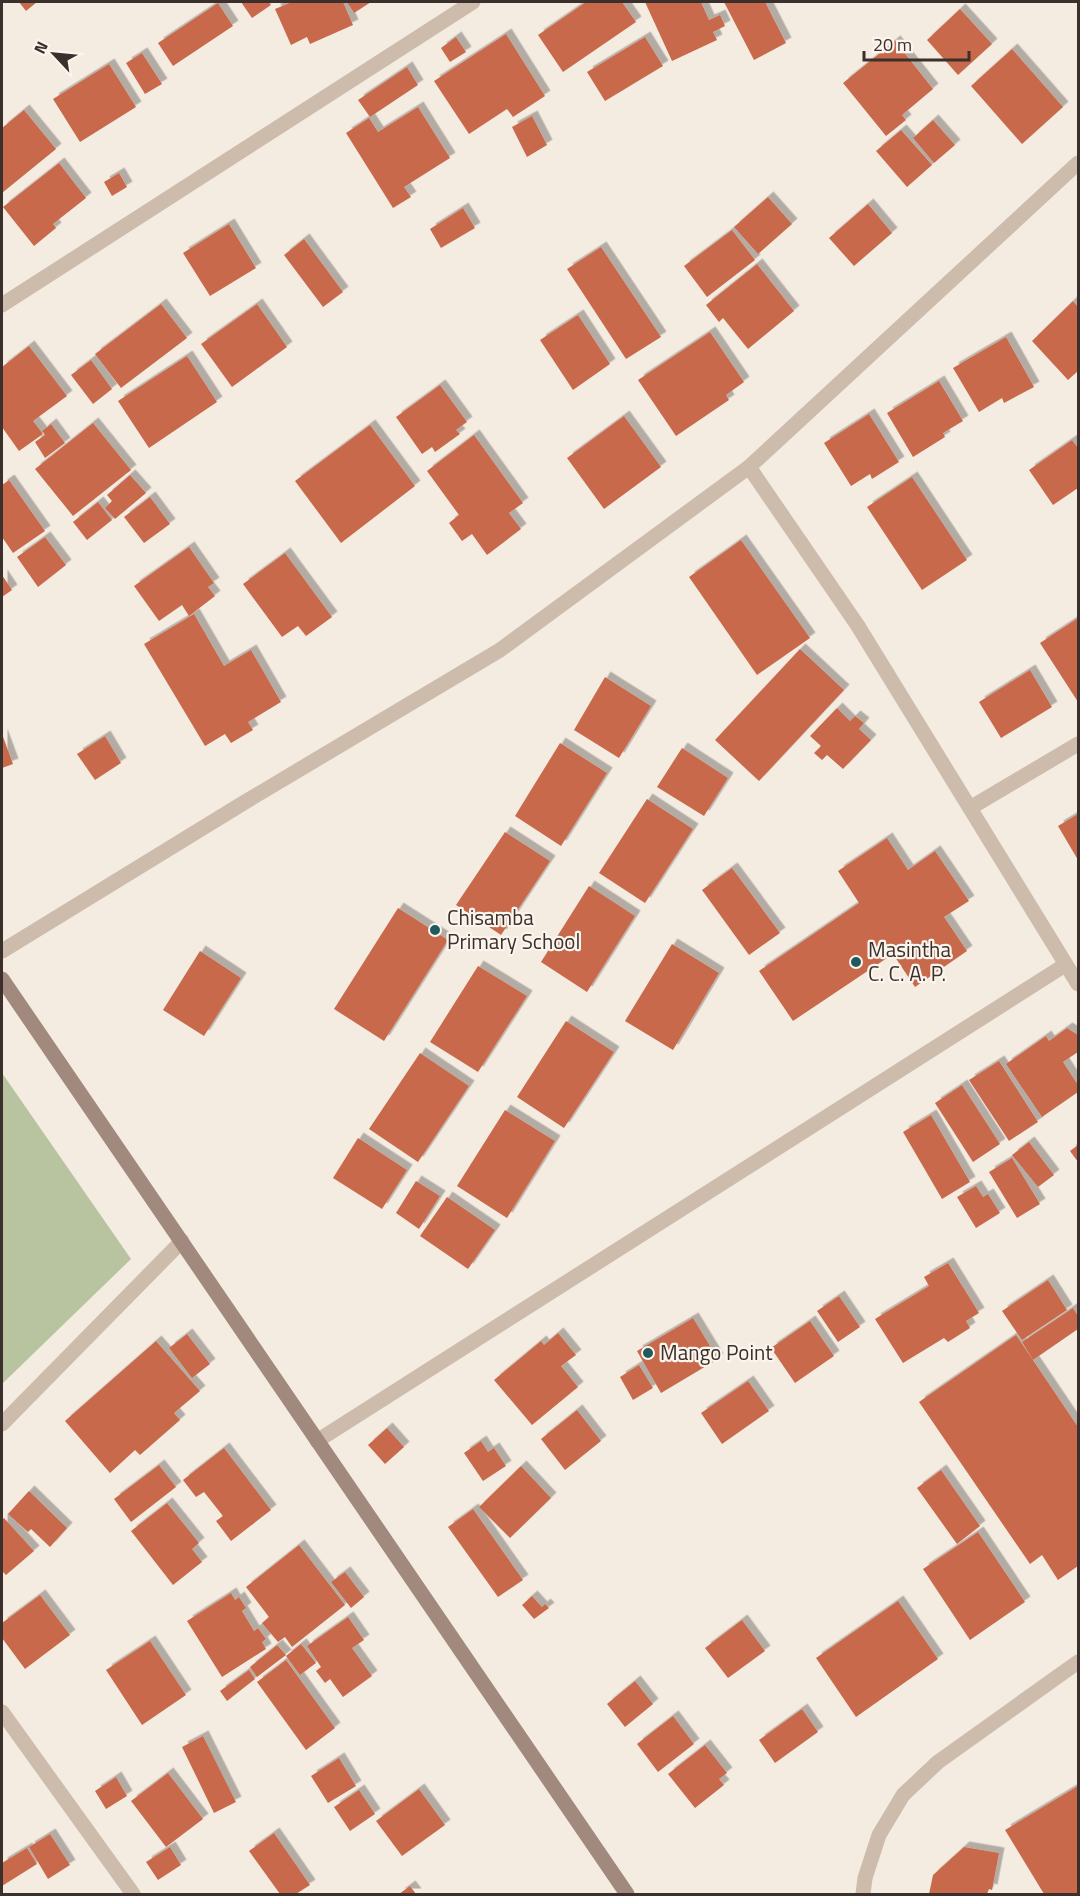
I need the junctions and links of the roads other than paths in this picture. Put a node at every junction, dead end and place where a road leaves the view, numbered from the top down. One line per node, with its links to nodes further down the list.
1 (473, 2): 3 (street)
2 (1078, 163): 4 (street)
3 (2, 305)
4 (749, 467): 6 (street); 7 (street)
5 (1078, 744): 6 (street)
6 (970, 808): 8 (street)
7 (2, 951)
8 (1065, 965): 10 (street); 13 (street)
9 (2, 979): 11 (street)
10 (1078, 984)
11 (182, 1241): 12 (street); 13 (street)
12 (2, 1424)
13 (317, 1441): 17 (street)
14 (1078, 1662): 18 (street)
15 (2, 1712): 16 (street)
16 (133, 1894)
17 (627, 1894)
18 (863, 1894)

